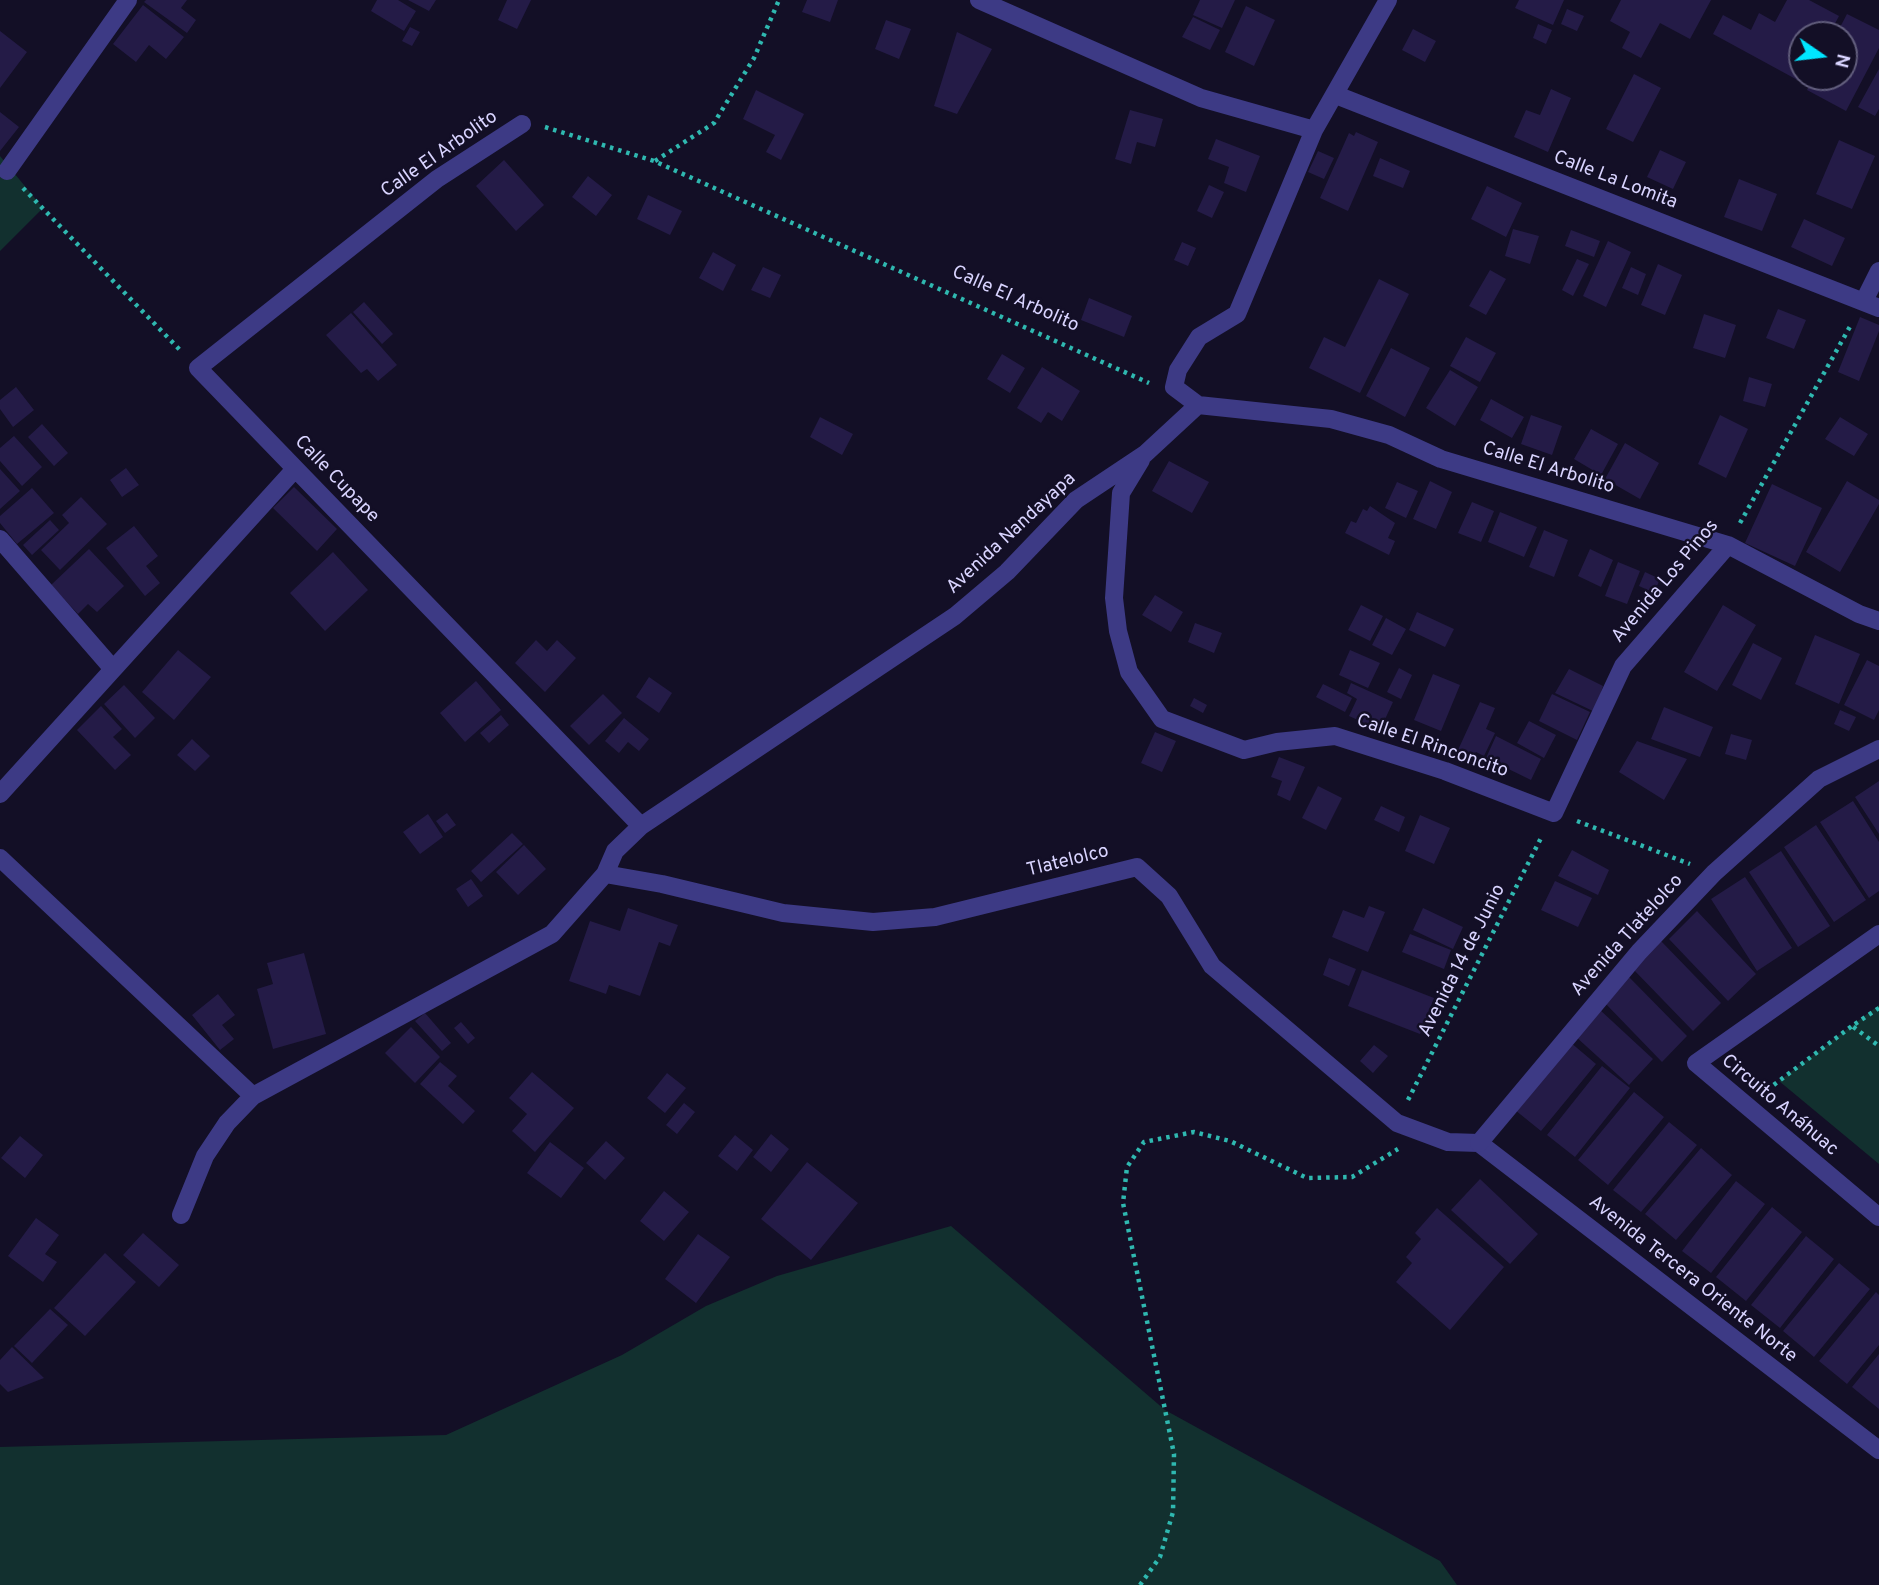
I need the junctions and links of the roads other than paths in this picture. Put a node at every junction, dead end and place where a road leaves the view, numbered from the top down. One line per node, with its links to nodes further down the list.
1 (128, 0): 7 (street)
2 (979, 0): 6 (street)
3 (1388, 0): 4 (street)
4 (1336, 95): 6 (street); 9 (street, Calle La Lomita)
5 (522, 124): 10 (street, Calle El Arbolito)
6 (1314, 130): 11 (street)
7 (7, 171)
8 (1879, 271): 9 (street)
9 (1872, 304)
10 (198, 368): 13 (street, Calle Cupape)
11 (1198, 405): 12 (street, Avenida Nandayapa); 15 (street, Calle El Arbolito)
12 (1145, 454): 20 (street, Calle El Rinconcito); 21 (street, Avenida Nandayapa)
13 (295, 469): 17 (street); 21 (street, Calle Cupape)
14 (0, 540): 17 (street)
15 (1728, 545): 16 (street, Calle El Arbolito); 20 (street, Avenida Los Pinos)
16 (1879, 621)
17 (113, 669): 19 (street)
18 (1879, 749): 26 (street, Avenida Tlatelolco)
19 (0, 794)
20 (1554, 813)
21 (640, 826): 23 (street, Avenida Nandayapa)
22 (0, 858): 25 (street)
23 (605, 874): 25 (street, Avenida Nandayapa); 26 (street, Tlatelolco)
24 (1879, 934): 28 (street, Circuito Anáhuac)
25 (253, 1096): 27 (street, Avenida Nandayapa)
26 (1479, 1143): 29 (street, Avenida Tercera Oriente Norte)
27 (181, 1215)
28 (1879, 1217)
29 (1879, 1450)

